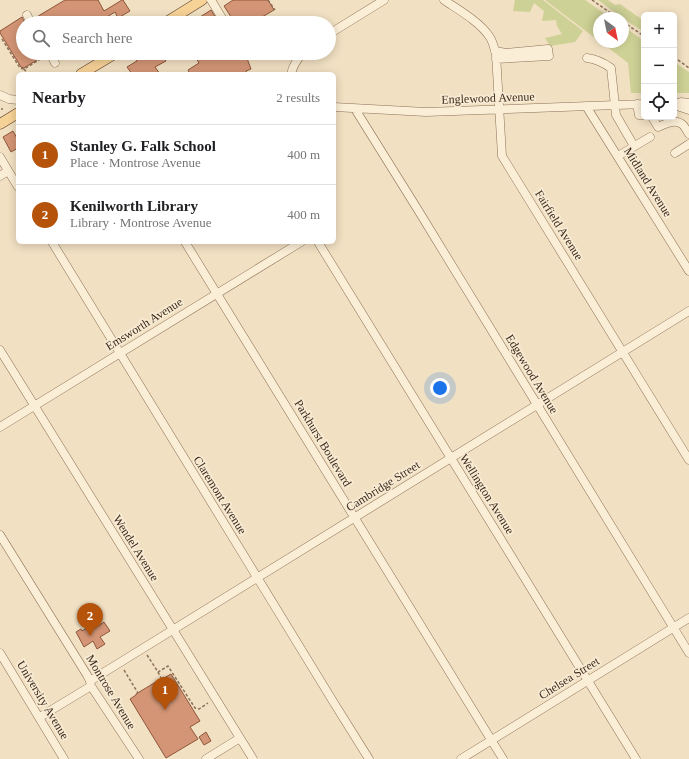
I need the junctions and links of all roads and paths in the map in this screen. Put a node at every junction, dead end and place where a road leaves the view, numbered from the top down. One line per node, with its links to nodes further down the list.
1 (202, 0): 9 (main road)
2 (211, 0): 10 (street)
3 (268, 0): 7 (path)
4 (384, 0): 12 (street)
5 (444, 0): 15 (street, Fairfield Avenue)
6 (592, 0): 8 (path)
7 (275, 10)
8 (609, 12)
9 (176, 16)
10 (221, 16)
11 (629, 26): 13 (path)
12 (336, 30)
13 (641, 34)
14 (2, 39): 23 (path)
15 (496, 55): 15 (street); 38 (street, Fairfield Avenue)
16 (587, 58): 33 (street)
17 (677, 59): 24 (path)
18 (37, 60): 23 (path)
19 (53, 60): 22 (street)
20 (104, 60): 26 (main road)
21 (297, 60): 27 (street)
22 (56, 63)
23 (23, 68): 25 (path)
24 (689, 68)
25 (26, 72)
26 (84, 72)
27 (292, 72)
28 (0, 95): 29 (street)
29 (16, 100)
30 (677, 103): 31 (street)
31 (689, 103)
32 (641, 104): 33 (street, Englewood Avenue); 41 (street)
33 (615, 105): 35 (street, Englewood Avenue); 47 (street)
34 (677, 105): 39 (street)
35 (586, 106): 38 (street, Englewood Avenue); 49 (street, Midland Avenue)
36 (336, 107): 37 (street, Englewood Avenue)
37 (354, 108): 38 (street, Englewood Avenue); 64 (street, Edgewood Avenue)
38 (499, 109): 62 (street, Fairfield Avenue)
39 (689, 110)
40 (16, 114): 43 (main road)
41 (641, 115)
42 (654, 120): 44 (street)
43 (0, 124)
44 (689, 134)
45 (650, 137): 47 (street)
46 (689, 144): 48 (street)
47 (634, 146): 49 (street)
48 (675, 153)
49 (618, 156): 58 (street, Midland Avenue)
50 (0, 157): 51 (street)
51 (8, 171): 52 (street); 53 (street)
52 (0, 176)
53 (16, 183)
54 (53, 244): 63 (street, Claremont Avenue)
55 (186, 244): 59 (street, Parkhurst Boulevard)
56 (297, 244): 59 (street, Emsworth Avenue)
57 (319, 244): 67 (street, Wellington Avenue)
58 (689, 271)
59 (217, 294): 63 (street, Emsworth Avenue); 69 (street, Parkhurst Boulevard)
60 (689, 311): 62 (street, Cambridge Street)
61 (0, 350): 65 (street, Wendel Avenue)
62 (623, 352): 64 (street, Cambridge Street); 68 (street, Fairfield Avenue)
63 (120, 354): 65 (street, Emsworth Avenue); 71 (street, Claremont Avenue)
64 (537, 405): 67 (street, Cambridge Street); 73 (street, Edgewood Avenue)
65 (34, 406): 66 (street, Emsworth Avenue); 74 (street, Wendel Avenue)
66 (0, 427)
67 (451, 458): 69 (street, Cambridge Street); 81 (street, Wellington Avenue)
68 (689, 460)
69 (354, 517): 71 (street, Cambridge Street); 87 (street, Parkhurst Boulevard)
70 (0, 535): 82 (street, Montrose Avenue)
71 (257, 577): 74 (street, Cambridge Street); 92 (street, Claremont Avenue)
72 (689, 618): 73 (street, Chelsea Street)
73 (674, 628): 76 (street, Edgewood Avenue); 81 (street, Chelsea Street)
74 (173, 630): 82 (street, Cambridge Street); 86 (street, Wendel Avenue)
75 (0, 653): 85 (street, University Avenue)
76 (689, 653)
77 (147, 655): 79 (path)
78 (124, 670): 83 (path)
79 (158, 672): 80 (path); 84 (path)
80 (161, 678)
81 (588, 680): 87 (street, Chelsea Street); 95 (street, Wellington Avenue)
82 (91, 684): 85 (street, Cambridge Street); 89 (street, Montrose Avenue)
83 (138, 693)
84 (208, 703)
85 (40, 717): 88 (street, University Avenue)
86 (240, 738): 90 (street); 91 (street, Wendel Avenue)
87 (491, 740): 93 (street, Chelsea Street); 94 (street, Parkhurst Boulevard)
88 (64, 759)
89 (138, 759)
90 (206, 759)
91 (253, 759)
92 (369, 759)
93 (461, 759)
94 (503, 759)
95 (636, 759)

